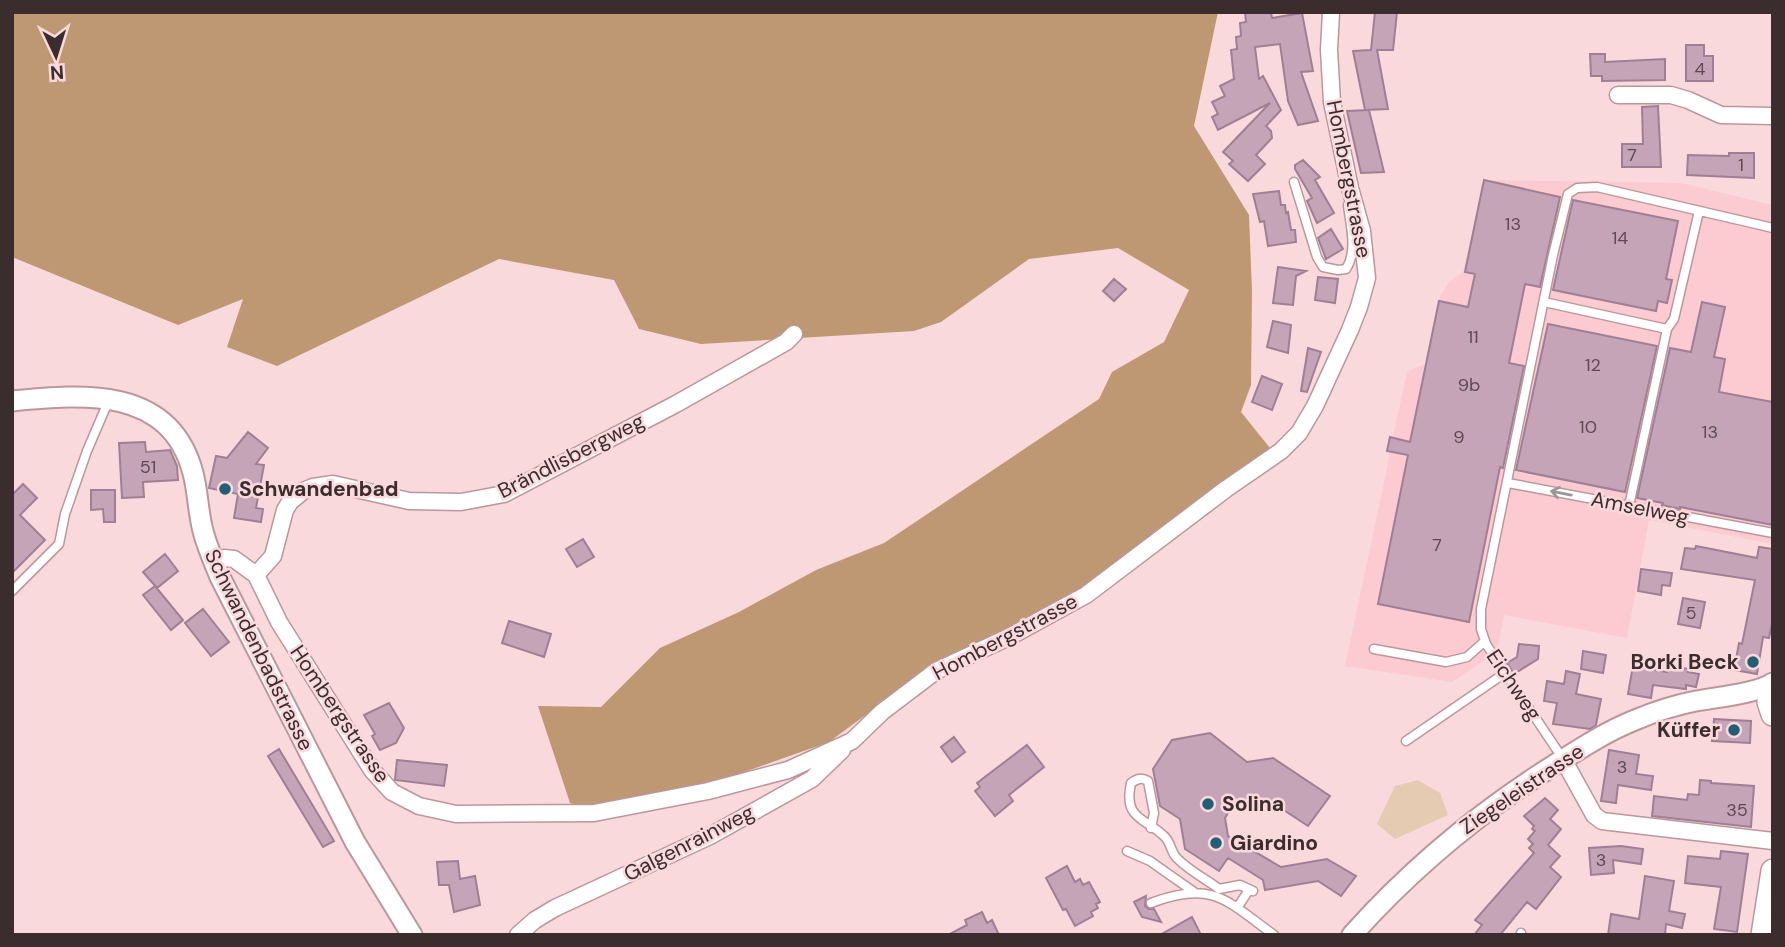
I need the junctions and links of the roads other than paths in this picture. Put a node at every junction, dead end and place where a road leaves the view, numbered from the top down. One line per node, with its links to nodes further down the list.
1 (1331, 12): 5 (street, Hombergstrasse)
2 (1618, 95): 3 (street)
3 (1773, 116)
4 (1294, 182): 5 (lane)
5 (1350, 188): 23 (street, Hombergstrasse)
6 (1699, 211): 7 (lane, Eichweg); 8 (lane, Eichweg); 9 (lane)
7 (1773, 228)
8 (1544, 302): 9 (lane); 13 (lane, Eichweg)
9 (1667, 329): 14 (lane)
10 (794, 334): 17 (street, Brändlisbergweg)
11 (110, 399): 12 (street, Schwandenbadstrasse); 16 (street, Schwandenbadstrasse); 18 (lane)
12 (12, 401)
13 (1508, 483): 14 (lane, Amselweg, one-way to 13); 19 (lane, Eichweg)
14 (1629, 506): 15 (lane, Amselweg)
15 (1773, 533)
16 (214, 561): 17 (street); 36 (street, Schwandenbadstrasse)
17 (256, 575): 23 (street, Hombergstrasse)
18 (12, 591)
19 (1485, 641): 20 (lane); 21 (lane, Eichweg)
20 (1374, 649)
21 (1505, 673): 24 (lane); 25 (lane, Eichweg)
22 (1772, 697): 25 (street, Ziegeleistrasse)
23 (852, 741): 37 (street, Galgenrainweg)
24 (1406, 741)
25 (1563, 759): 27 (street); 39 (street, Ziegeleistrasse)
26 (1151, 828): 26 (lane); 30 (lane)
27 (1773, 841)
28 (1127, 851): 31 (lane)
29 (1773, 871): 33 (main road)
30 (1219, 888): 32 (lane); 35 (lane)
31 (1194, 892): 32 (lane); 34 (lane)
32 (1208, 893): 35 (lane)
33 (1771, 900): 40 (main road)
34 (1151, 903)
35 (1237, 908): 38 (lane)
36 (412, 935)
37 (518, 935)
38 (1274, 935)
39 (1352, 935)
40 (1763, 935)

